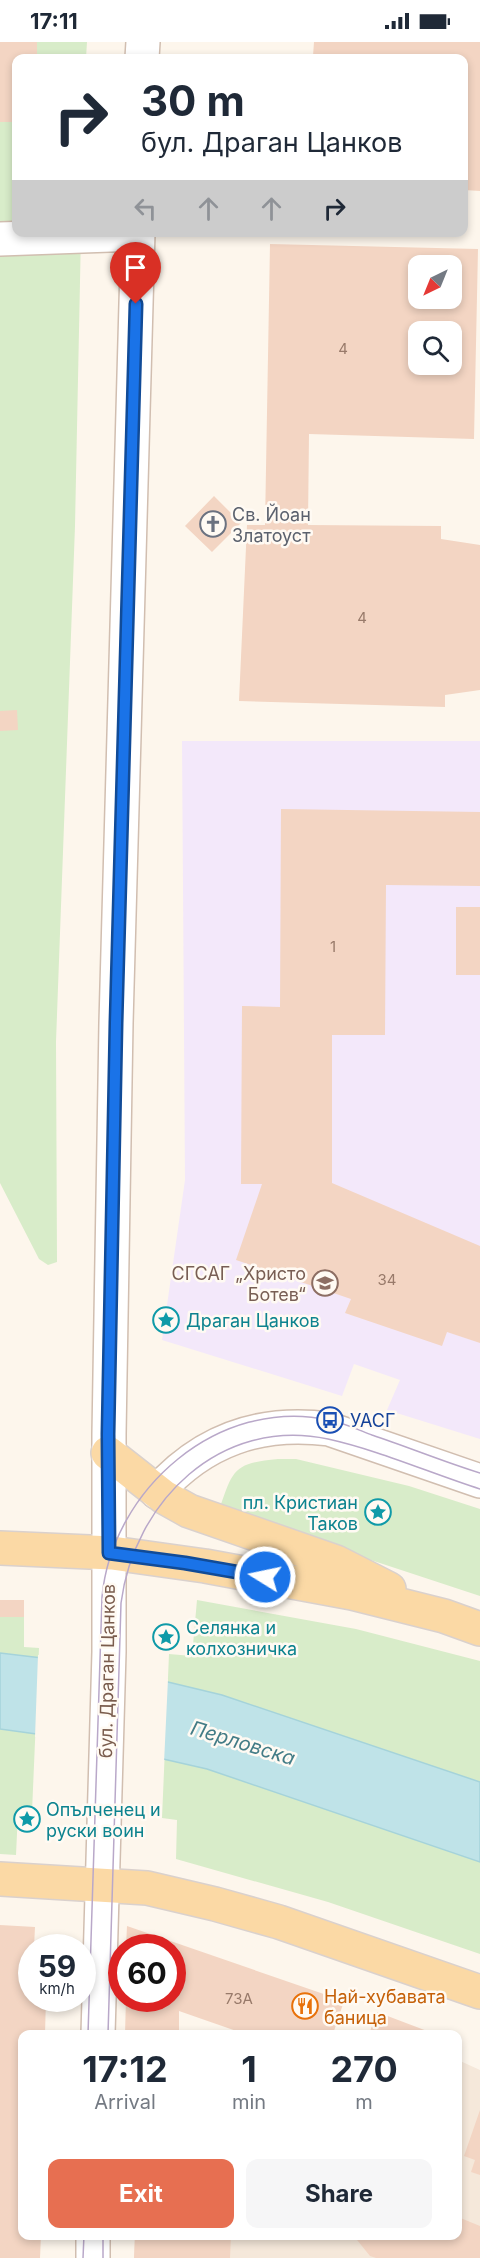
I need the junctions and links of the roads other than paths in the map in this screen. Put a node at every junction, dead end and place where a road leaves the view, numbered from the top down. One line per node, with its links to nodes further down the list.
1 (46, 237): 3 (street)
2 (138, 237): 4 (street, бул. Драган Цанков)
3 (0, 239)
4 (108, 1453): 6 (main road); 8 (street, бул. Драган Цанков)
5 (480, 1481): 6 (street)
6 (157, 1492): 9 (main road)
7 (0, 1548): 8 (main road)
8 (109, 1553): 9 (main road); 12 (street, бул. Драган Цанков)
9 (444, 1616): 10 (main road)
10 (480, 1629)
11 (0, 1879): 12 (main road)
12 (102, 1885): 13 (main road); 14 (street, бул. Драган Цанков)
13 (480, 1992)
14 (98, 2030)
15 (93, 2240): 16 (street)
16 (93, 2258)

